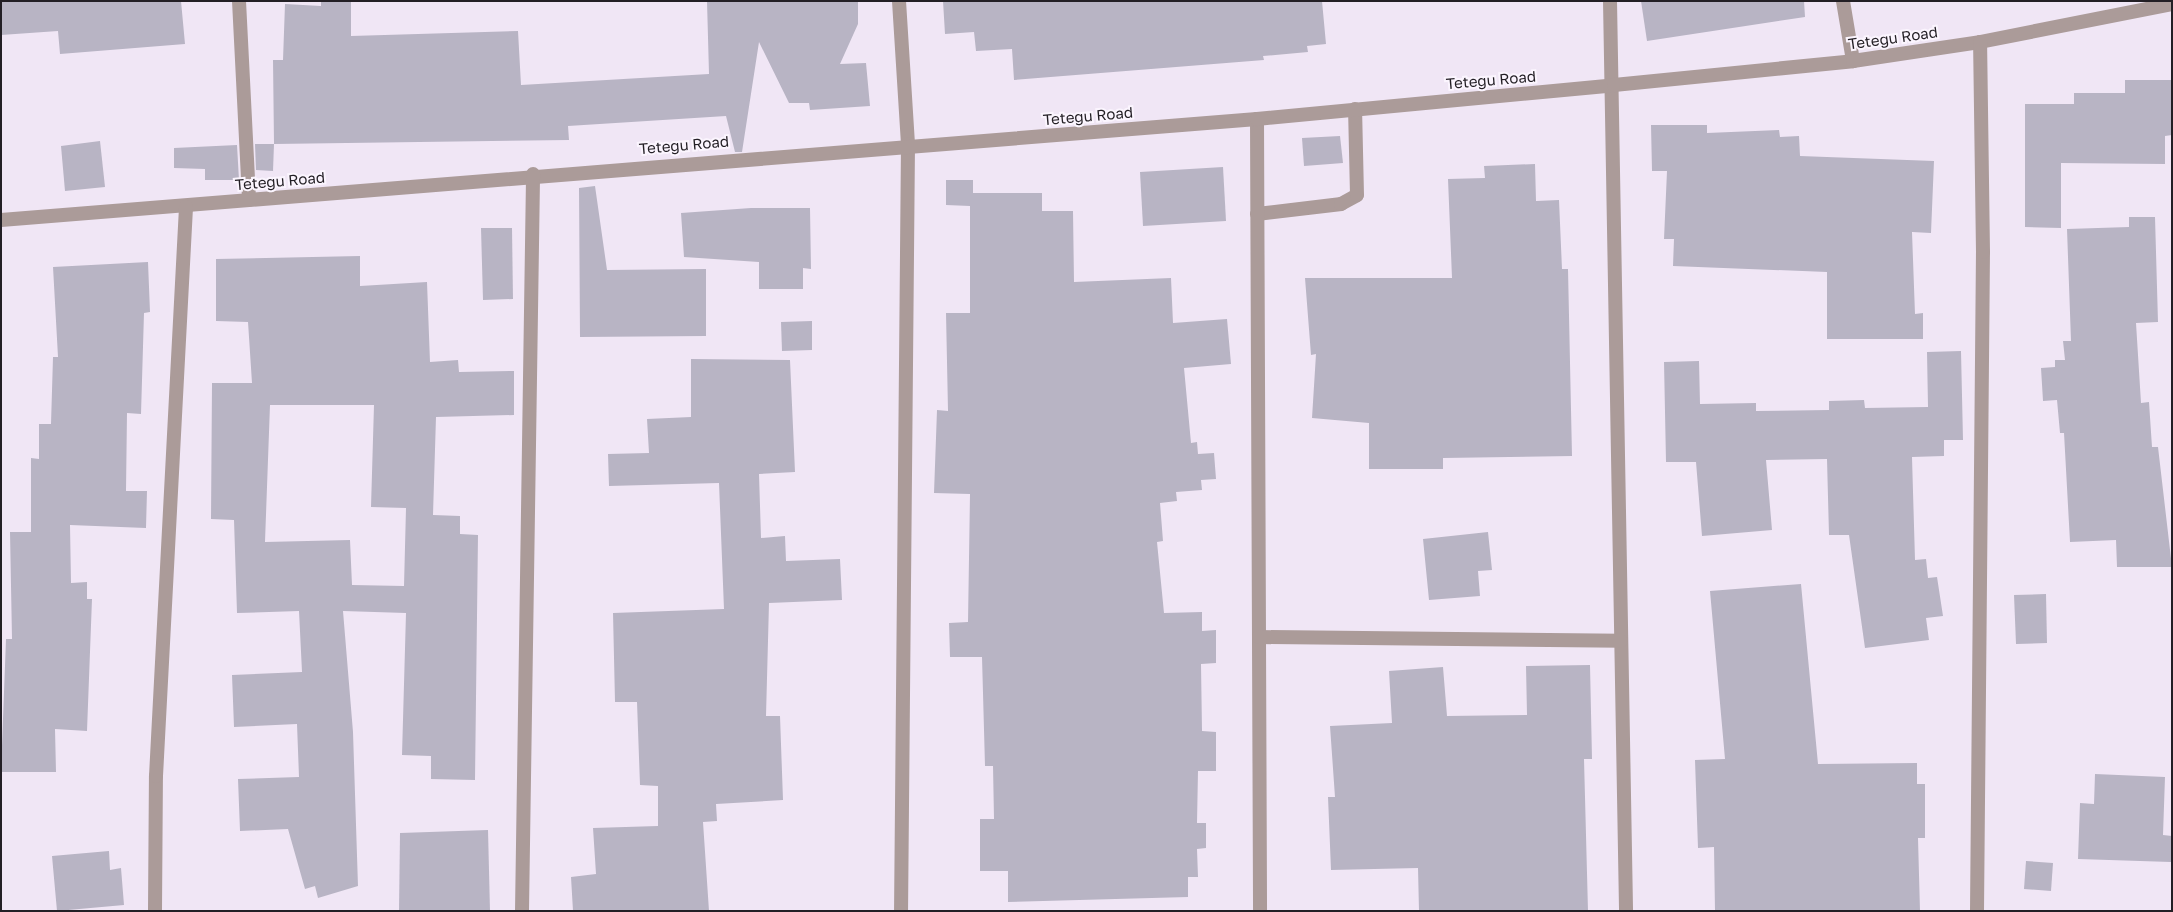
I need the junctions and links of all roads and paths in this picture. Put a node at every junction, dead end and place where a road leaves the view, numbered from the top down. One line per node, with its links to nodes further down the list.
1 (239, 1): 13 (street)
2 (899, 1): 11 (street)
3 (1610, 1): 8 (street)
4 (1843, 1): 7 (street)
5 (2172, 4): 6 (street, Tetegu Road)
6 (1980, 42): 7 (street, Tetegu Road); 24 (street)
7 (1853, 61): 8 (street, Tetegu Road)
8 (1614, 84): 9 (street, Tetegu Road); 18 (street)
9 (1355, 109): 10 (street, Tetegu Road); 15 (street)
10 (1257, 119): 11 (street, Tetegu Road); 15 (street)
11 (908, 144): 12 (street, Tetegu Road); 21 (street)
12 (534, 174): 13 (street, Tetegu Road); 20 (street)
13 (249, 200): 14 (street, Tetegu Road)
14 (186, 206): 16 (street, Tetegu Road); 19 (street)
15 (1257, 214): 17 (street)
16 (1, 220)
17 (1259, 637): 18 (street); 22 (street)
18 (1621, 641): 23 (street)
19 (156, 911)
20 (522, 911)
21 (901, 911)
22 (1260, 911)
23 (1626, 911)
24 (1977, 911)

